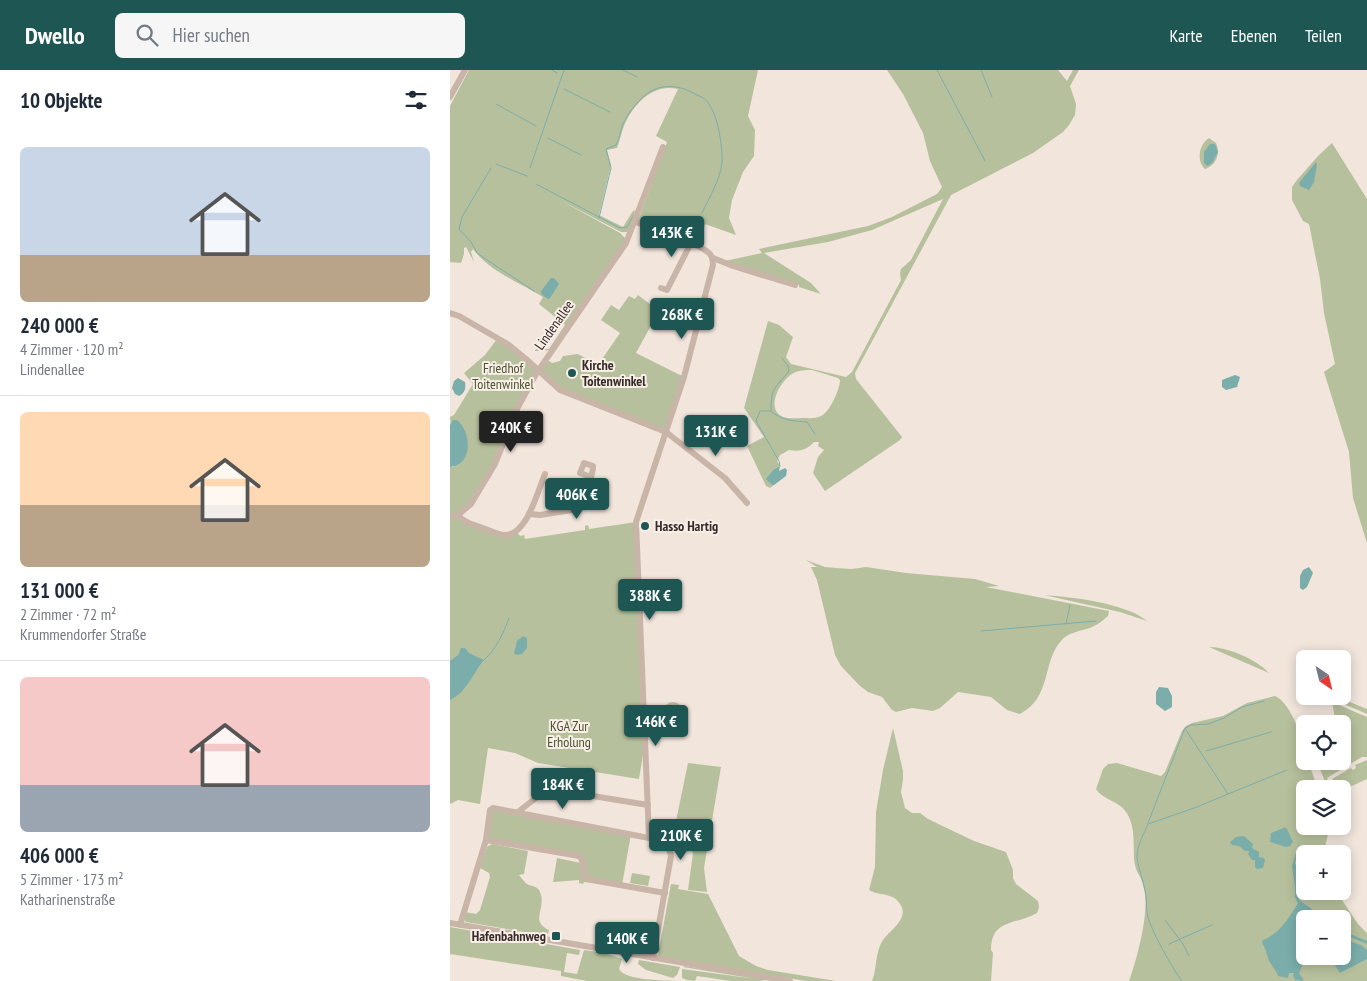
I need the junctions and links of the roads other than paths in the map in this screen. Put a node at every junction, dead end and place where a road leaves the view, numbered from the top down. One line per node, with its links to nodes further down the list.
1 (465, 70): 2 (street)
2 (450, 98)
3 (663, 147): 4 (street, Lindenallee)
4 (636, 222): 5 (street); 10 (street, Lindenallee)
5 (691, 243): 6 (street); 8 (street)
6 (713, 258): 7 (street); 11 (street)
7 (795, 285)
8 (661, 288)
9 (450, 312): 10 (street)
10 (538, 370): 11 (street); 16 (street, Lindenallee)
11 (666, 432): 14 (street); 18 (street)
12 (545, 474): 15 (street)
13 (591, 477): 15 (street)
14 (747, 503)
15 (529, 514): 16 (street)
16 (458, 515): 17 (street, Lindenallee)
17 (450, 518)
18 (648, 805): 19 (street); 20 (street)
19 (518, 812): 20 (street); 21 (street)
20 (649, 838): 22 (street)
21 (486, 840): 22 (street); 24 (street)
22 (665, 893): 25 (street)
23 (450, 923): 24 (street)
24 (460, 925): 25 (street)
25 (653, 958): 26 (street)
26 (790, 981)

